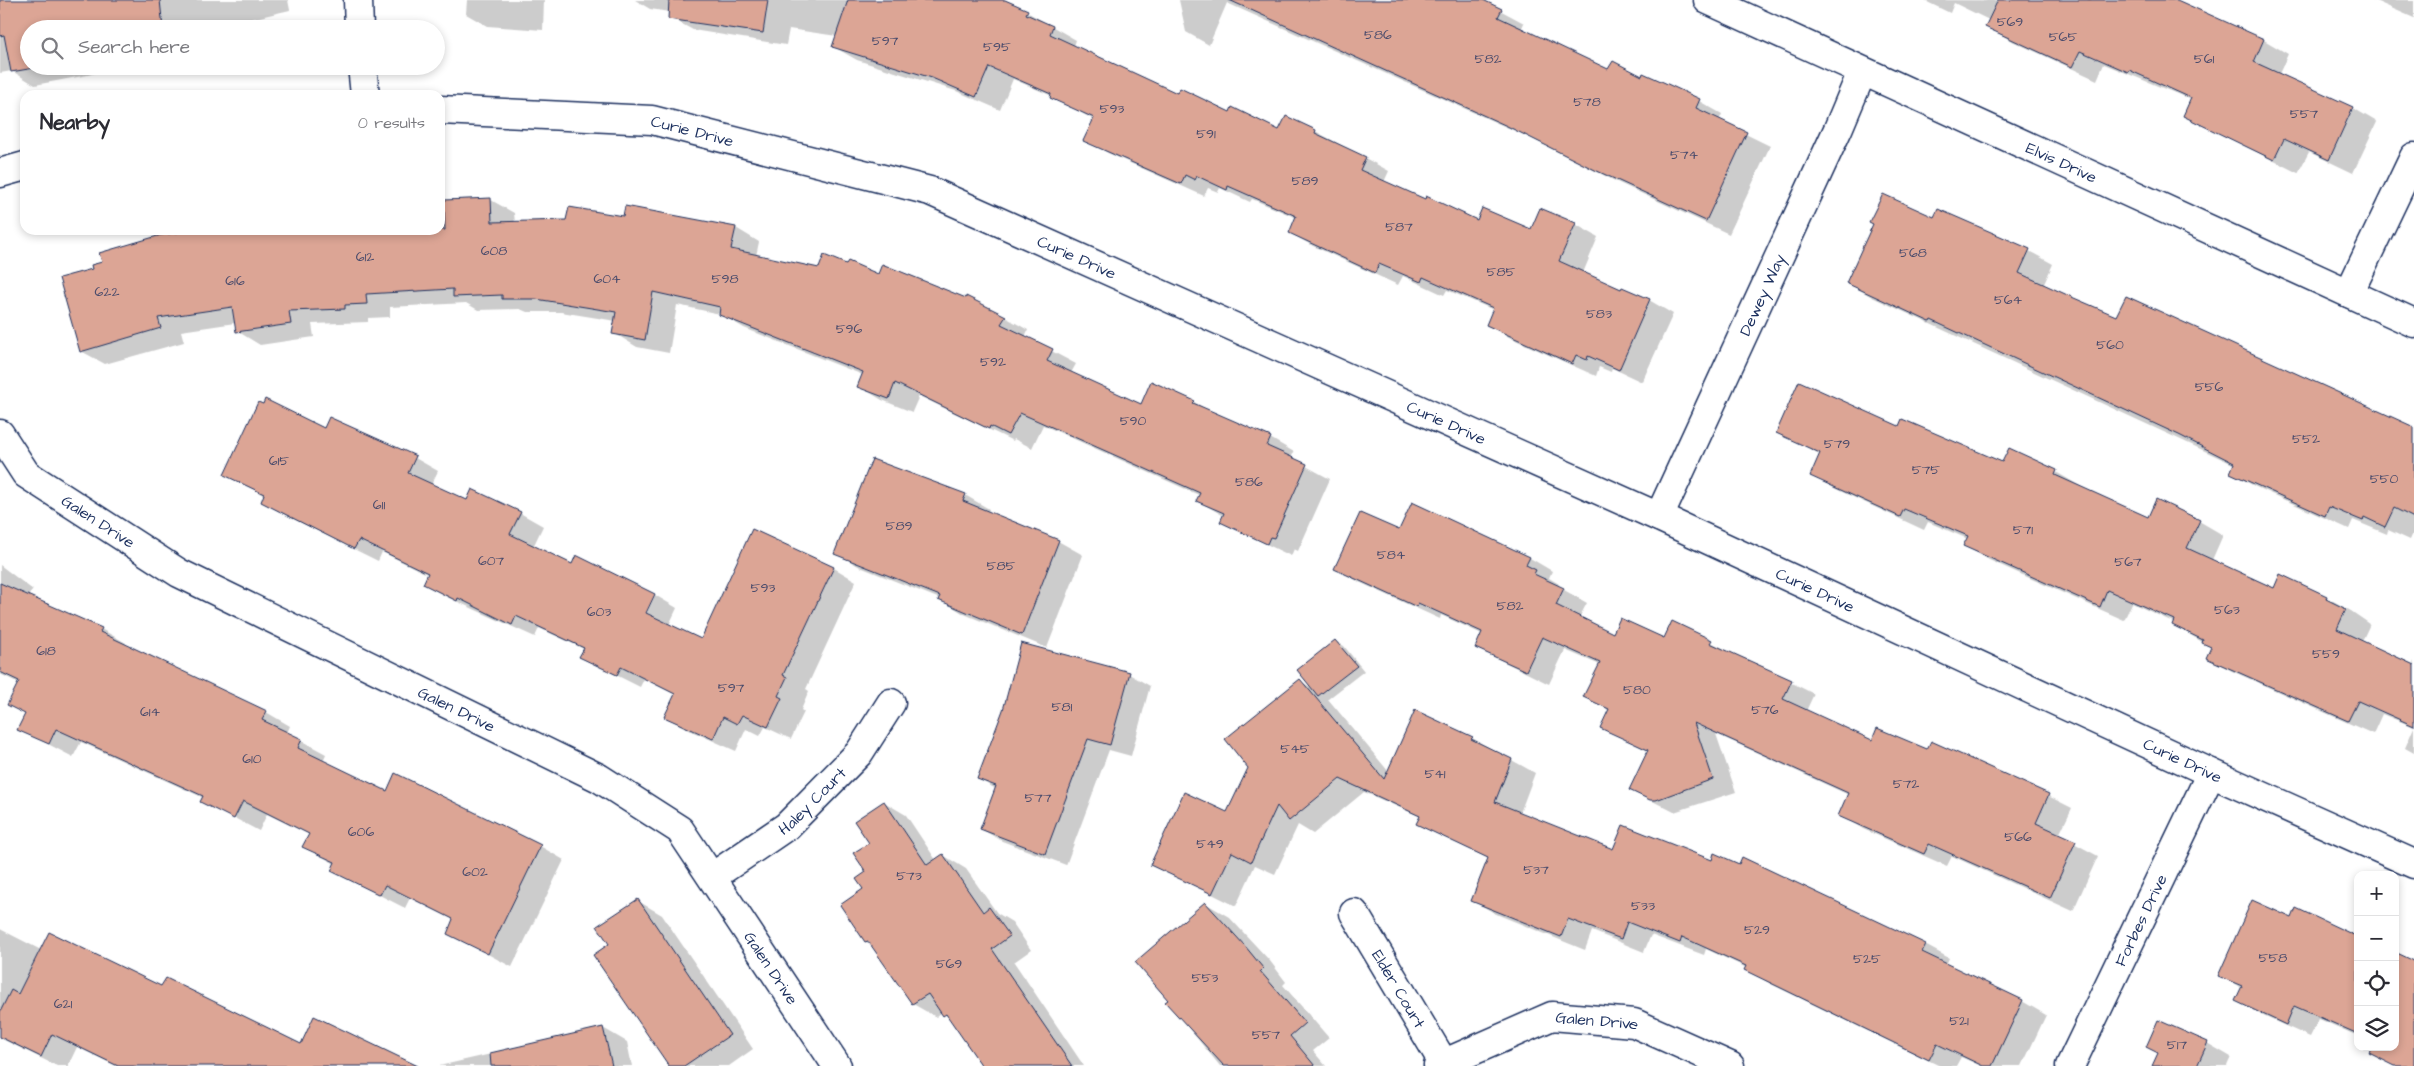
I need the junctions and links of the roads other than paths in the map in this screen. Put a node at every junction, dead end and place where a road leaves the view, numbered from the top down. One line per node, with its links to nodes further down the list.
1 (358, 0): 3 (street)
2 (1708, 0): 4 (street, Elvis Drive)
3 (359, 20)
4 (1862, 72): 11 (street, Elvis Drive); 14 (street, Dewey Way)
5 (363, 75): 6 (street)
6 (364, 90)
7 (445, 110): 14 (street, Curie Drive)
8 (2414, 157): 11 (street)
9 (20, 167): 10 (street)
10 (0, 173)
11 (2349, 294): 12 (street, Elvis Drive)
12 (2414, 322)
13 (0, 434): 18 (street, Galen Drive)
14 (1659, 517): 16 (street, Curie Drive)
15 (891, 703): 18 (street, Haley Court)
16 (2211, 773): 17 (street, Curie Drive); 23 (street, Forbes Drive)
17 (2414, 864)
18 (712, 877): 21 (street, Galen Drive)
19 (1354, 913): 20 (street, Elder Court)
20 (1440, 1064): 22 (street, Galen Drive)
21 (837, 1066)
22 (1730, 1066)
23 (2070, 1066)

